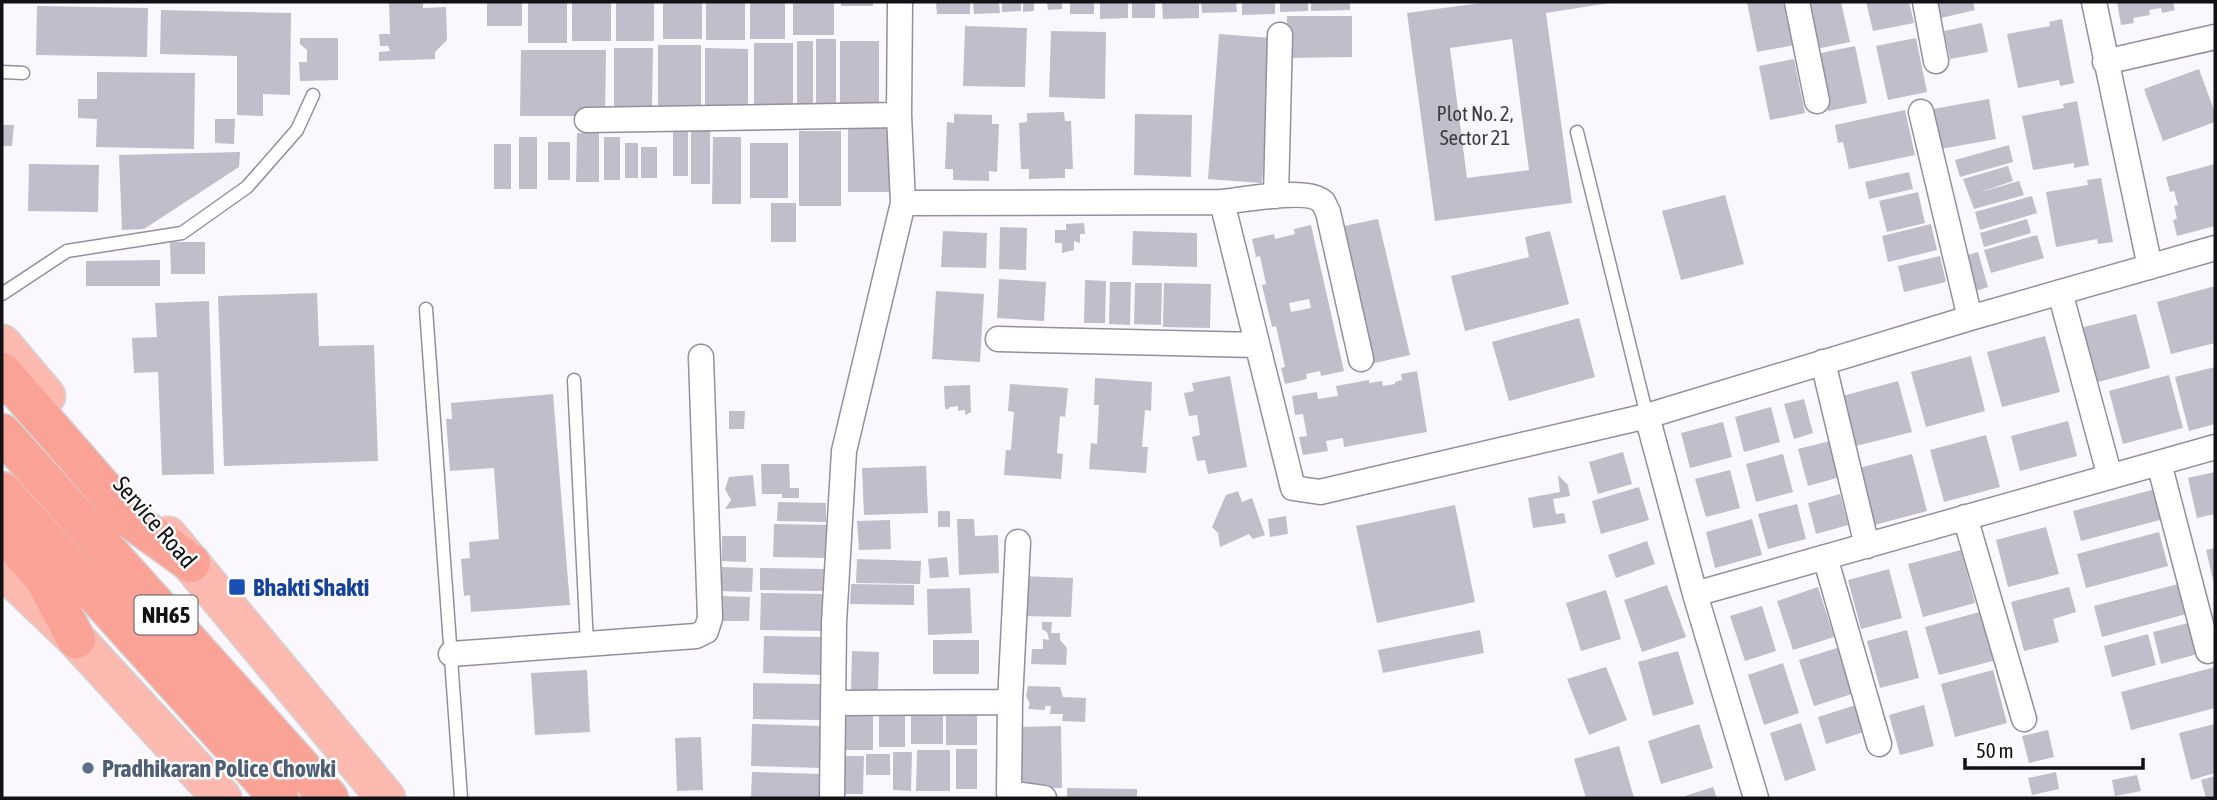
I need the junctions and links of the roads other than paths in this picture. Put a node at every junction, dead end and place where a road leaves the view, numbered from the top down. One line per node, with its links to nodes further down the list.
1 (900, 2): 14 (street)
2 (1797, 2): 12 (street)
3 (1925, 2): 7 (street)
4 (2094, 2): 8 (street)
5 (1280, 34): 17 (street)
6 (2215, 37): 8 (street)
7 (1936, 61)
8 (2105, 62): 21 (street)
9 (2, 72): 10 (lane)
10 (23, 73)
11 (313, 95): 23 (lane)
12 (1817, 102)
13 (1920, 112): 25 (street)
14 (899, 114): 15 (street); 19 (street)
15 (587, 120)
16 (1577, 132): 34 (lane)
17 (1276, 196): 18 (street); 30 (street)
18 (1222, 202): 19 (street); 28 (street)
19 (903, 203): 53 (street)
20 (2215, 248): 21 (street)
21 (2150, 267): 22 (street)
22 (2060, 292): 25 (street); 38 (street)
23 (2, 294)
24 (426, 309): 51 (lane)
25 (1970, 318): 31 (street)
26 (998, 339): 28 (street)
27 (2, 344): 45 (main road, Service Road)
28 (1257, 345): 34 (street)
29 (701, 357): 49 (street)
30 (1361, 359)
31 (1823, 362): 34 (street); 43 (street)
32 (2, 372): 45 (highway)
33 (574, 380): 49 (lane)
34 (1647, 416): 47 (street)
35 (2, 433): 58 (highway, NH65)
36 (2215, 447): 37 (street)
37 (2159, 463): 38 (street); 50 (street)
38 (2110, 477): 40 (street)
39 (2, 491): 57 (highway, NH65)
40 (1965, 517): 43 (street); 54 (street)
41 (2, 531): 48 (highway)
42 (1018, 542): 52 (street)
43 (1867, 545): 44 (street)
44 (1825, 557): 47 (street); 55 (street)
45 (191, 563): 59 (main road, Service Road)
46 (2, 568): 48 (main road)
47 (1695, 594): 63 (street)
48 (76, 639): 56 (main road)
49 (587, 644): 51 (street)
50 (2208, 651)
51 (451, 654): 60 (lane)
52 (1010, 702): 53 (street); 62 (street)
53 (833, 703): 61 (street)
54 (2024, 719)
55 (1879, 744)
56 (222, 798)
57 (279, 798)
58 (329, 798)
59 (386, 798)
60 (461, 798)
61 (832, 798)
62 (1044, 798)
63 (1756, 798)

